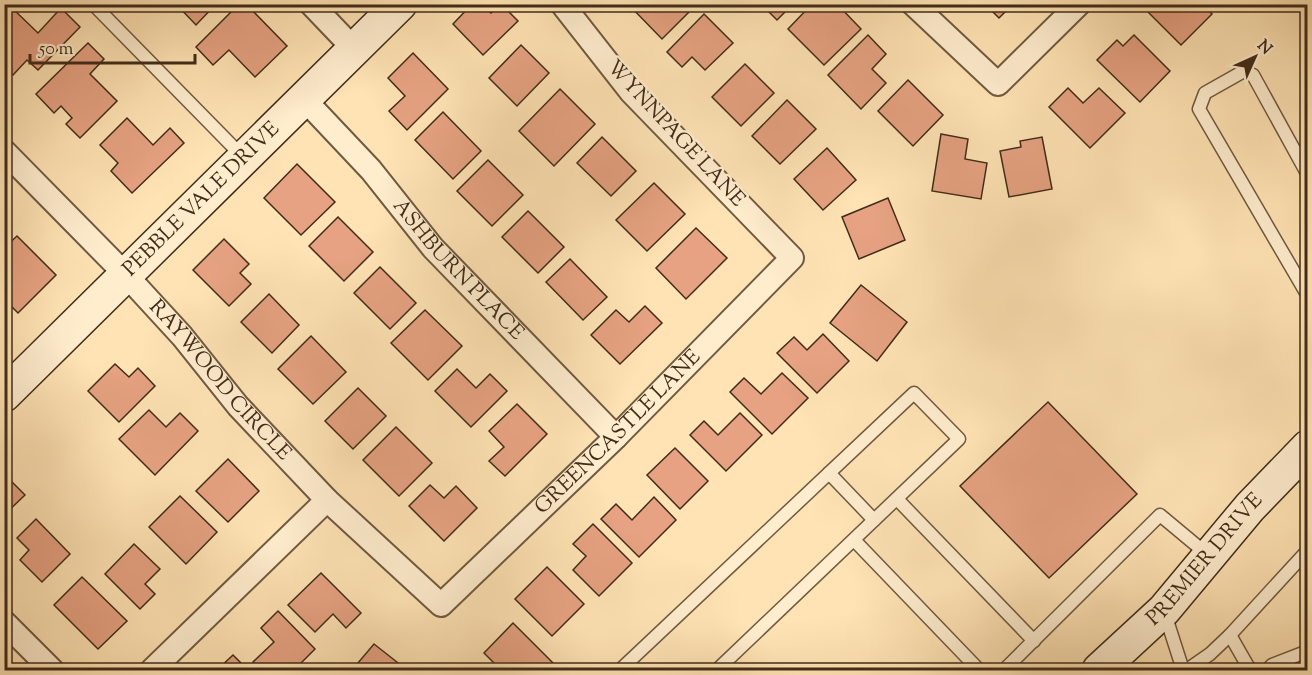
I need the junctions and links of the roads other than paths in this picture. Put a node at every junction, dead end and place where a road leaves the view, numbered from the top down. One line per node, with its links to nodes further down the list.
1 (93, 4): 10 (lane)
2 (311, 4): 7 (street)
3 (400, 4): 7 (street, PEBBLE VALE DRIVE)
4 (562, 4): 12 (street, WYNNPAGE LANE)
5 (913, 4): 6 (street)
6 (1079, 4)
7 (354, 49): 8 (street, PEBBLE VALE DRIVE)
8 (304, 99): 10 (street, PEBBLE VALE DRIVE); 16 (street, ASHBURN PLACE)
9 (4, 151): 13 (street, RAYWOOD CIRCLE)
10 (244, 158): 13 (street, PEBBLE VALE DRIVE)
11 (1308, 175): 14 (lane)
12 (792, 258): 16 (street, GREENCASTLE LANE)
13 (126, 275): 15 (street, PEBBLE VALE DRIVE); 20 (street, RAYWOOD CIRCLE)
14 (1308, 296)
15 (7, 388)
16 (616, 437): 25 (street, GREENCASTLE LANE)
17 (1302, 464): 24 (street, PREMIER DRIVE)
18 (829, 473): 19 (lane); 21 (lane); 33 (lane)
19 (897, 499): 21 (lane); 29 (lane)
20 (327, 500): 25 (street, RAYWOOD CIRCLE); 32 (street)
21 (874, 520): 22 (lane)
22 (854, 540): 34 (lane); 35 (lane)
23 (1308, 550): 28 (lane)
24 (1209, 556): 26 (street, PREMIER DRIVE); 29 (lane)
25 (441, 605)
26 (1164, 610): 37 (street, PREMIER DRIVE); 38 (lane)
27 (4, 622): 31 (street)
28 (1230, 635): 38 (lane); 39 (lane)
29 (1034, 641): 36 (lane)
30 (1308, 651): 40 (lane)
31 (52, 670)
32 (152, 670)
33 (620, 670)
34 (717, 670)
35 (979, 670)
36 (1004, 670)
37 (1099, 670)
38 (1185, 670)
39 (1250, 670)
40 (1267, 670)

